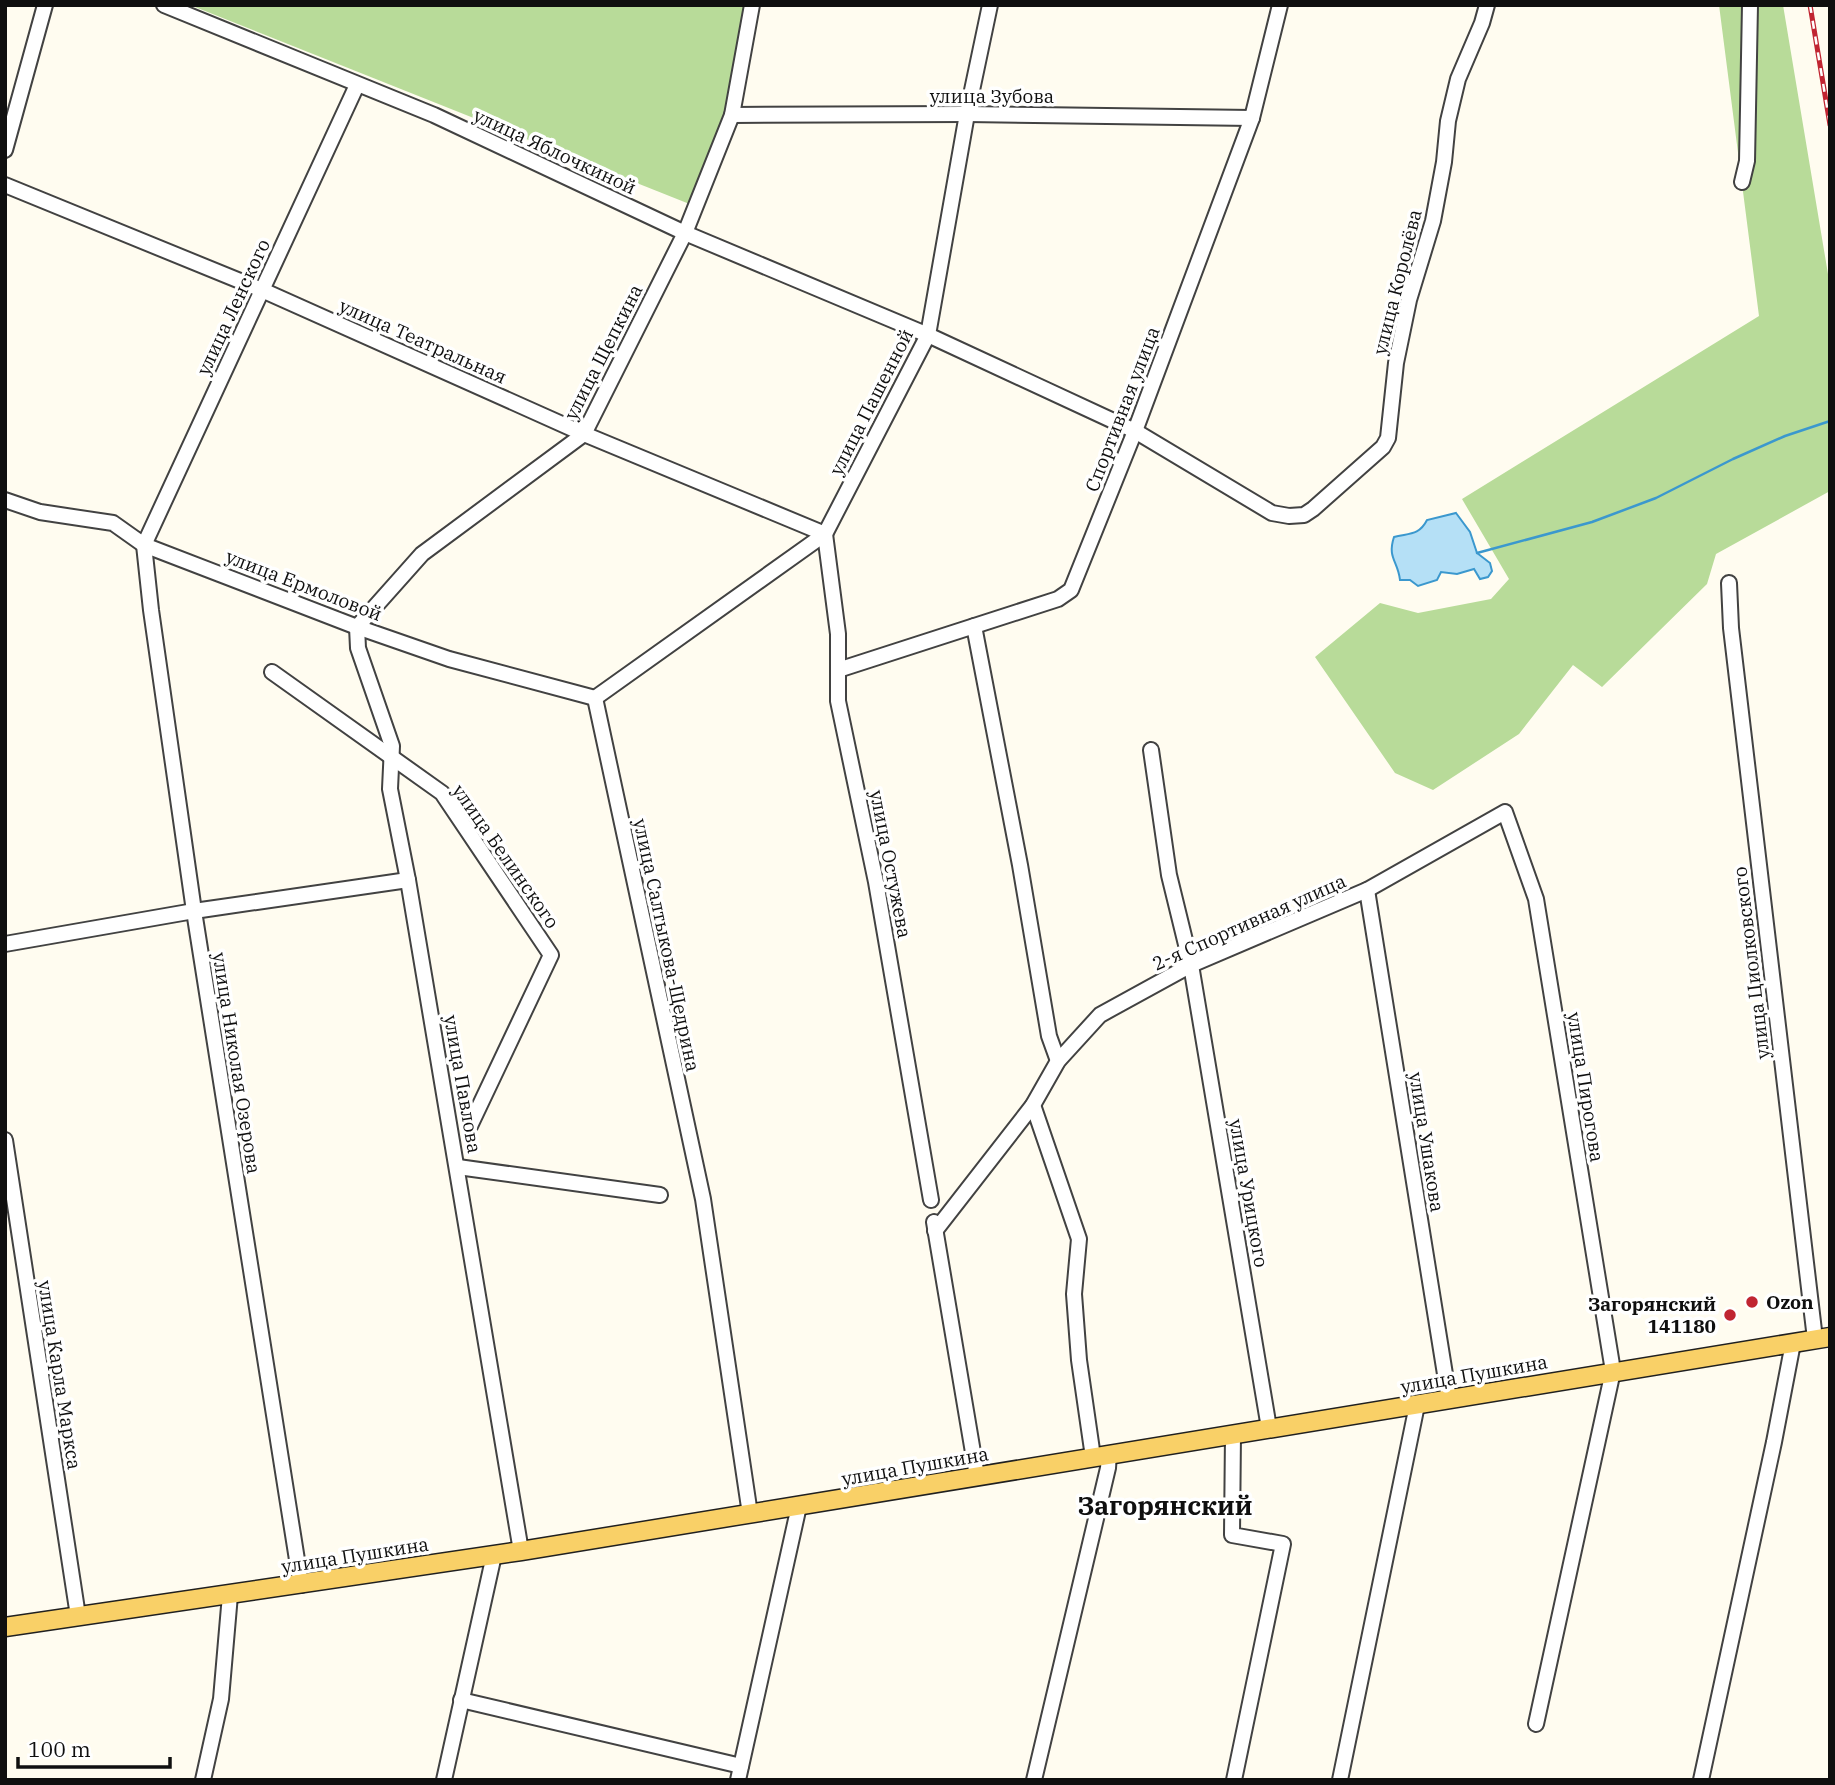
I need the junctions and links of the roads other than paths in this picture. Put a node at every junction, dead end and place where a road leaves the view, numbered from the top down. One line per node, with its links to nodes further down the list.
1 (45, 5): 12 (street)
2 (164, 5): 8 (street, улица Яблочкиной)
3 (752, 5): 10 (street, улица Щепкина)
4 (990, 5): 9 (street, улица Пашенной)
5 (1280, 5): 11 (street, Спортивная улица)
6 (1487, 5): 18 (street, улица Королёва)
7 (1750, 5): 13 (street)
8 (357, 85): 15 (street, улица Яблочкиной); 16 (street, улица Ленского)
9 (967, 114): 10 (street, улица Зубова); 11 (street, улица Зубова); 17 (street, улица Пашенной)
10 (732, 115): 15 (street, улица Щепкина)
11 (1252, 118): 18 (street, Спортивная улица)
12 (5, 150)
13 (1742, 182)
14 (5, 185): 16 (street, улица Театральная)
15 (685, 233): 17 (street, улица Яблочкиной); 19 (street, улица Щепкина)
16 (262, 290): 19 (street, улица Театральная); 22 (street, улица Ленского)
17 (928, 335): 18 (street, улица Королёва); 21 (street, улица Пашенной)
18 (1135, 431): 24 (street, Спортивная улица)
19 (584, 434): 21 (street, улица Театральная); 25 (street, улица Щепкина)
20 (5, 499): 22 (street, улица Ермоловой)
21 (825, 534): 26 (street, улица Остужева); 28 (street, улица Пашенной)
22 (144, 545): 25 (street, улица Ермоловой); 34 (street, улица Николая Озерова)
23 (1729, 583): 44 (street, улица Циолковского)
24 (974, 626): 26 (street, Спортивная улица); 37 (street)
25 (357, 627): 28 (street, улица Ермоловой); 30 (street, улица Павлова)
26 (838, 670): 43 (street, улица Остужева)
27 (272, 672): 30 (street, улица Белинского)
28 (595, 698): 54 (street, улица Салтыкова-Щедрина)
29 (1152, 750): 36 (street, улица Урицкого)
30 (391, 756): 32 (street, улица Павлова); 39 (street, улица Белинского)
31 (1505, 813): 33 (street, 2-я Спортивная улица); 46 (street, улица Пирогова)
32 (408, 880): 34 (street); 41 (street, улица Павлова)
33 (1367, 890): 36 (street, 2-я Спортивная улица); 47 (street, улица Ушакова)
34 (194, 911): 35 (street); 57 (street, улица Николая Озерова)
35 (5, 944)
36 (1191, 965): 37 (street, 2-я Спортивная улица); 49 (street, улица Урицкого)
37 (1058, 1060): 38 (street, 2-я Спортивная улица)
38 (1033, 1105): 51 (street); 52 (street, 2-я Спортивная улица)
39 (470, 1126)
40 (5, 1140): 59 (street, улица Карла Маркса)
41 (458, 1167): 42 (street); 55 (street, улица Павлова)
42 (660, 1195)
43 (932, 1200)
44 (1822, 1338): 45 (main road, улица Пушкина)
45 (1793, 1343): 46 (main road, улица Пушкина); 69 (street)
46 (1613, 1371): 47 (main road, улица Пушкина); 62 (street)
47 (1449, 1399): 48 (main road, улица Пушкина)
48 (1417, 1405): 49 (main road, улица Пушкина); 68 (street)
49 (1269, 1428): 50 (main road, улица Пушкина)
50 (1233, 1434): 51 (main road, улица Пушкина); 67 (street)
51 (1101, 1455): 52 (main road, улица Пушкина); 66 (street)
52 (977, 1476): 53 (main road, улица Пушкина)
53 (799, 1506): 54 (main road, улица Пушкина); 63 (street)
54 (750, 1514): 55 (main road, улица Пушкина)
55 (522, 1551): 56 (main road, улица Пушкина)
56 (494, 1555): 57 (main road, улица Пушкина); 61 (street)
57 (301, 1585): 58 (main road, улица Пушкина)
58 (230, 1595): 59 (main road, улица Пушкина); 64 (street)
59 (78, 1616): 60 (main road, улица Пушкина)
60 (5, 1627)
61 (461, 1700): 63 (street); 65 (street)
62 (1536, 1724)
63 (740, 1773)
64 (203, 1780)
65 (444, 1780)
66 (1034, 1780)
67 (1234, 1780)
68 (1339, 1780)
69 (1701, 1780)

